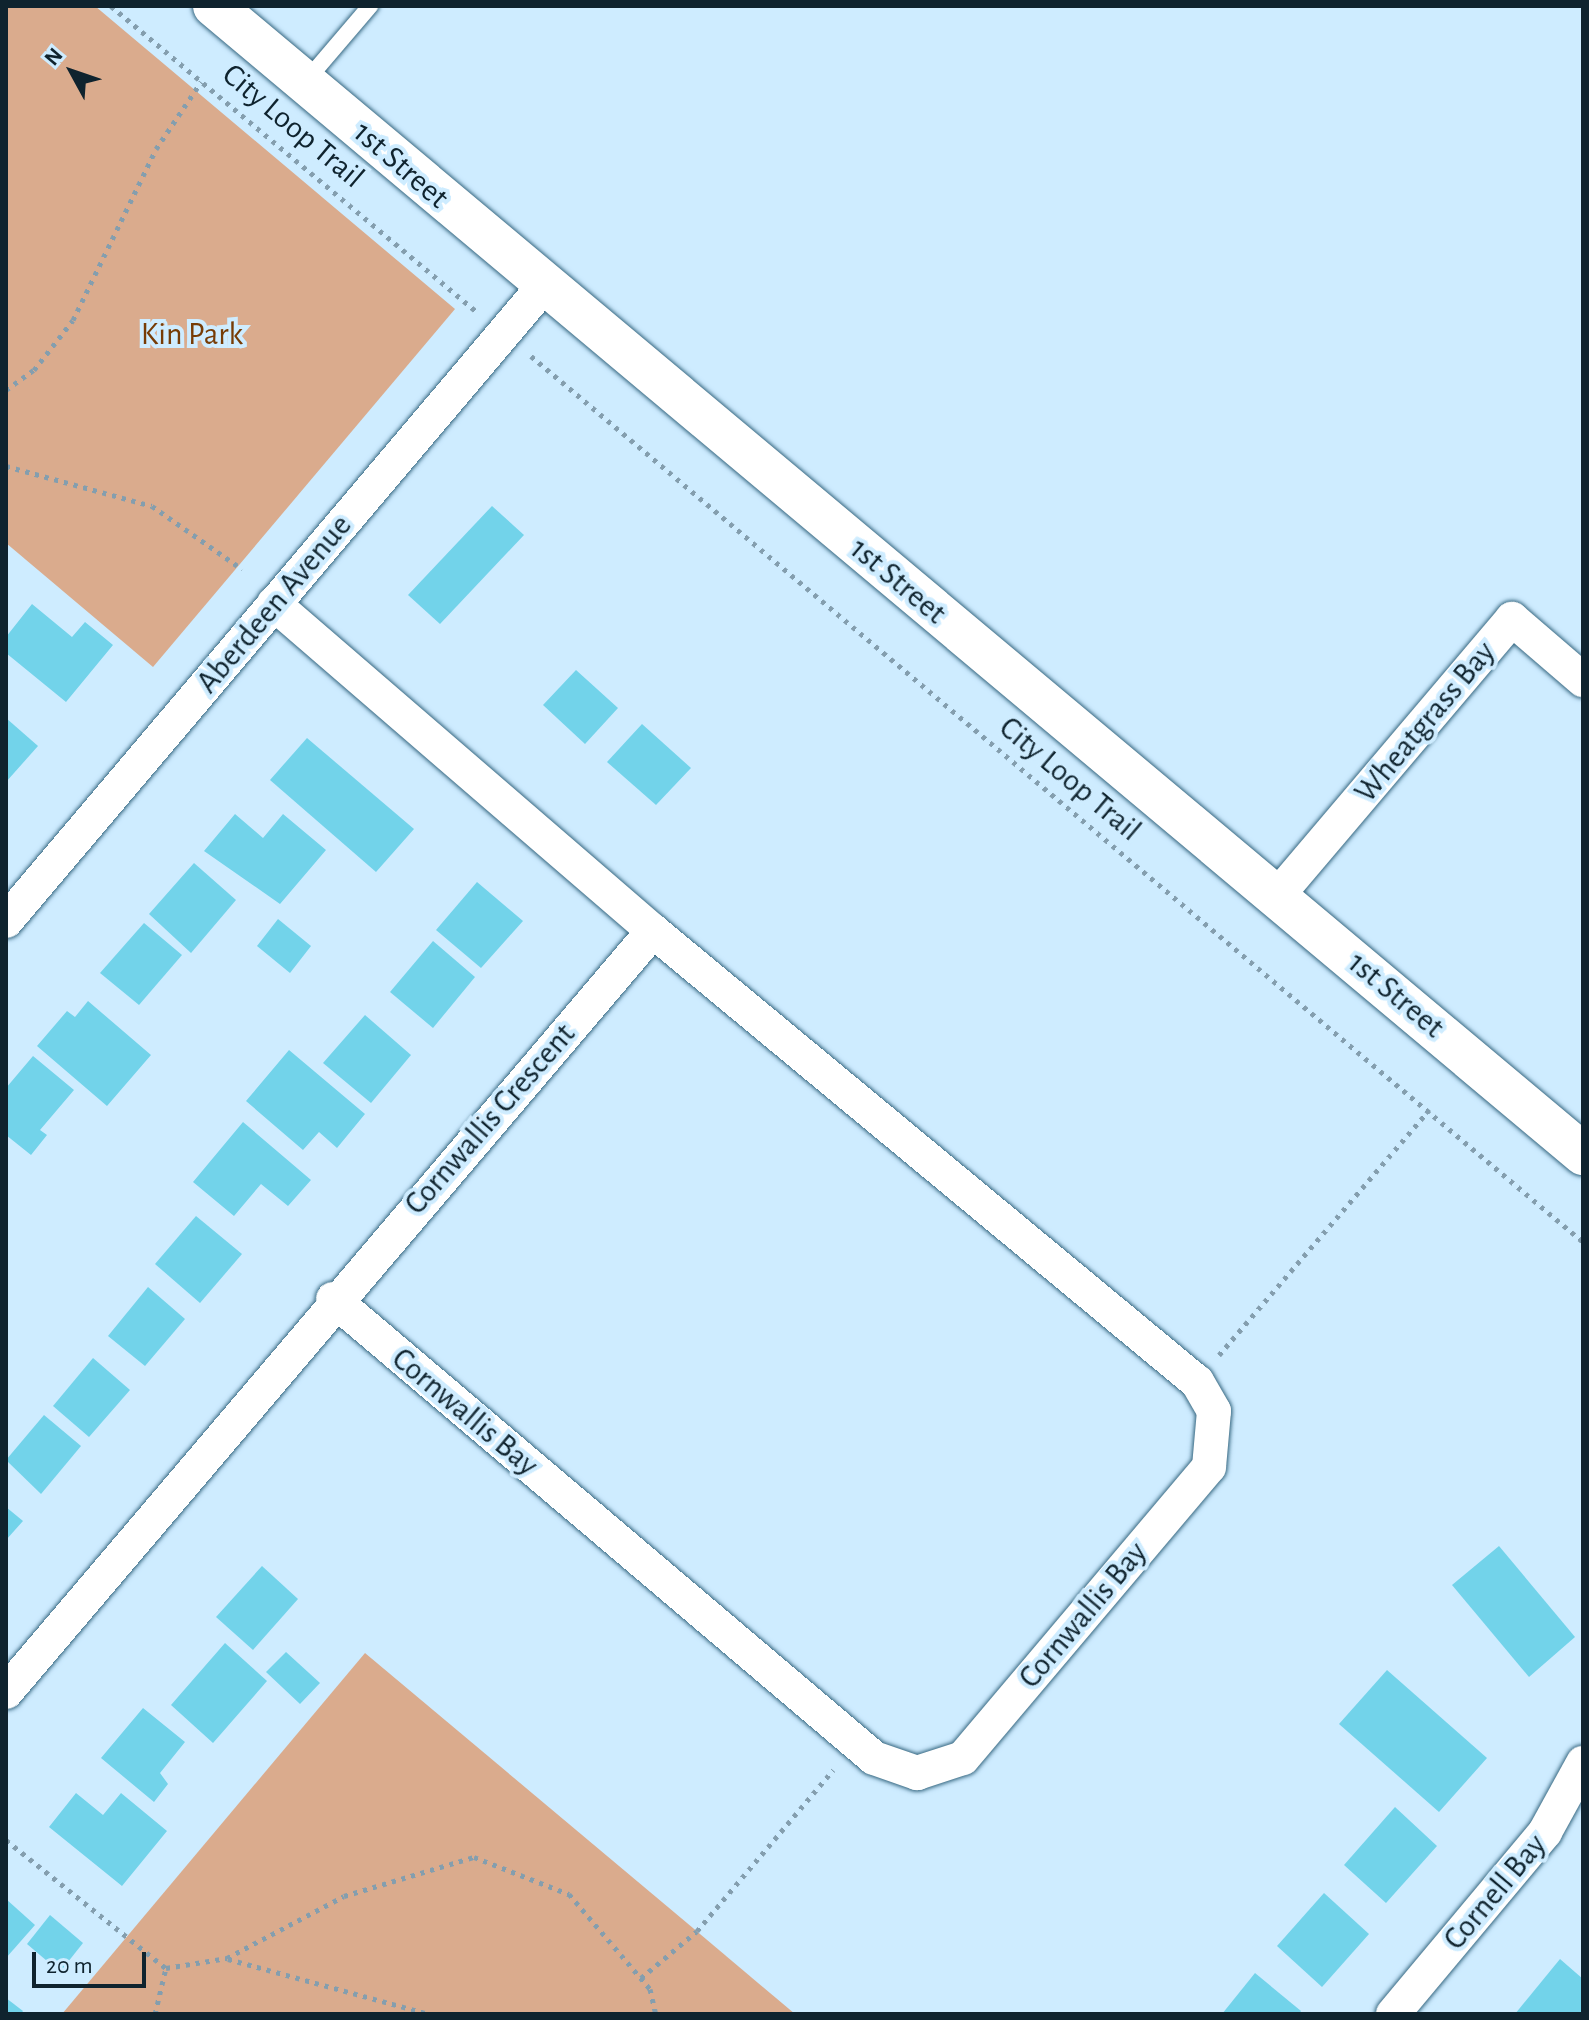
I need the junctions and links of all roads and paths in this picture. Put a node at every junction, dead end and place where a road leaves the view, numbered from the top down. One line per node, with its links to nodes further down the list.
1 (111, 6): 4 (path, City Loop Trail)
2 (214, 6): 5 (street, 1st Street)
3 (370, 6): 5 (lane)
4 (201, 82): 7 (path, City Loop Trail); 9 (path)
5 (305, 82): 6 (street, 1st Street)
6 (543, 287): 12 (street, Aberdeen Avenue); 14 (street, 1st Street)
7 (480, 315)
8 (527, 353): 17 (path, City Loop Trail)
9 (6, 390)
10 (6, 466): 11 (path)
11 (242, 569)
12 (274, 604): 15 (street, Aberdeen Avenue); 16 (street)
13 (1583, 680): 14 (street, Wheatgrass Bay)
14 (1278, 895): 18 (street, 1st Street)
15 (6, 921)
16 (653, 931): 20 (street, Cornwallis Crescent); 20 (street, Cornwallis Bay)
17 (1429, 1110): 19 (path, City Loop Trail); 21 (path)
18 (1583, 1154)
19 (1583, 1242)
20 (333, 1299): 22 (street, Cornwallis Crescent)
21 (1214, 1361)
22 (6, 1692)
23 (1583, 1763): 32 (street, Cornell Bay)
24 (836, 1766): 28 (path)
25 (6, 1840): 27 (path)
26 (227, 1958): 27 (path); 28 (path); 30 (path)
27 (166, 1968): 29 (path)
28 (641, 1978): 31 (path)
29 (155, 2014)
30 (429, 2014)
31 (656, 2014)
32 (1393, 2014)

